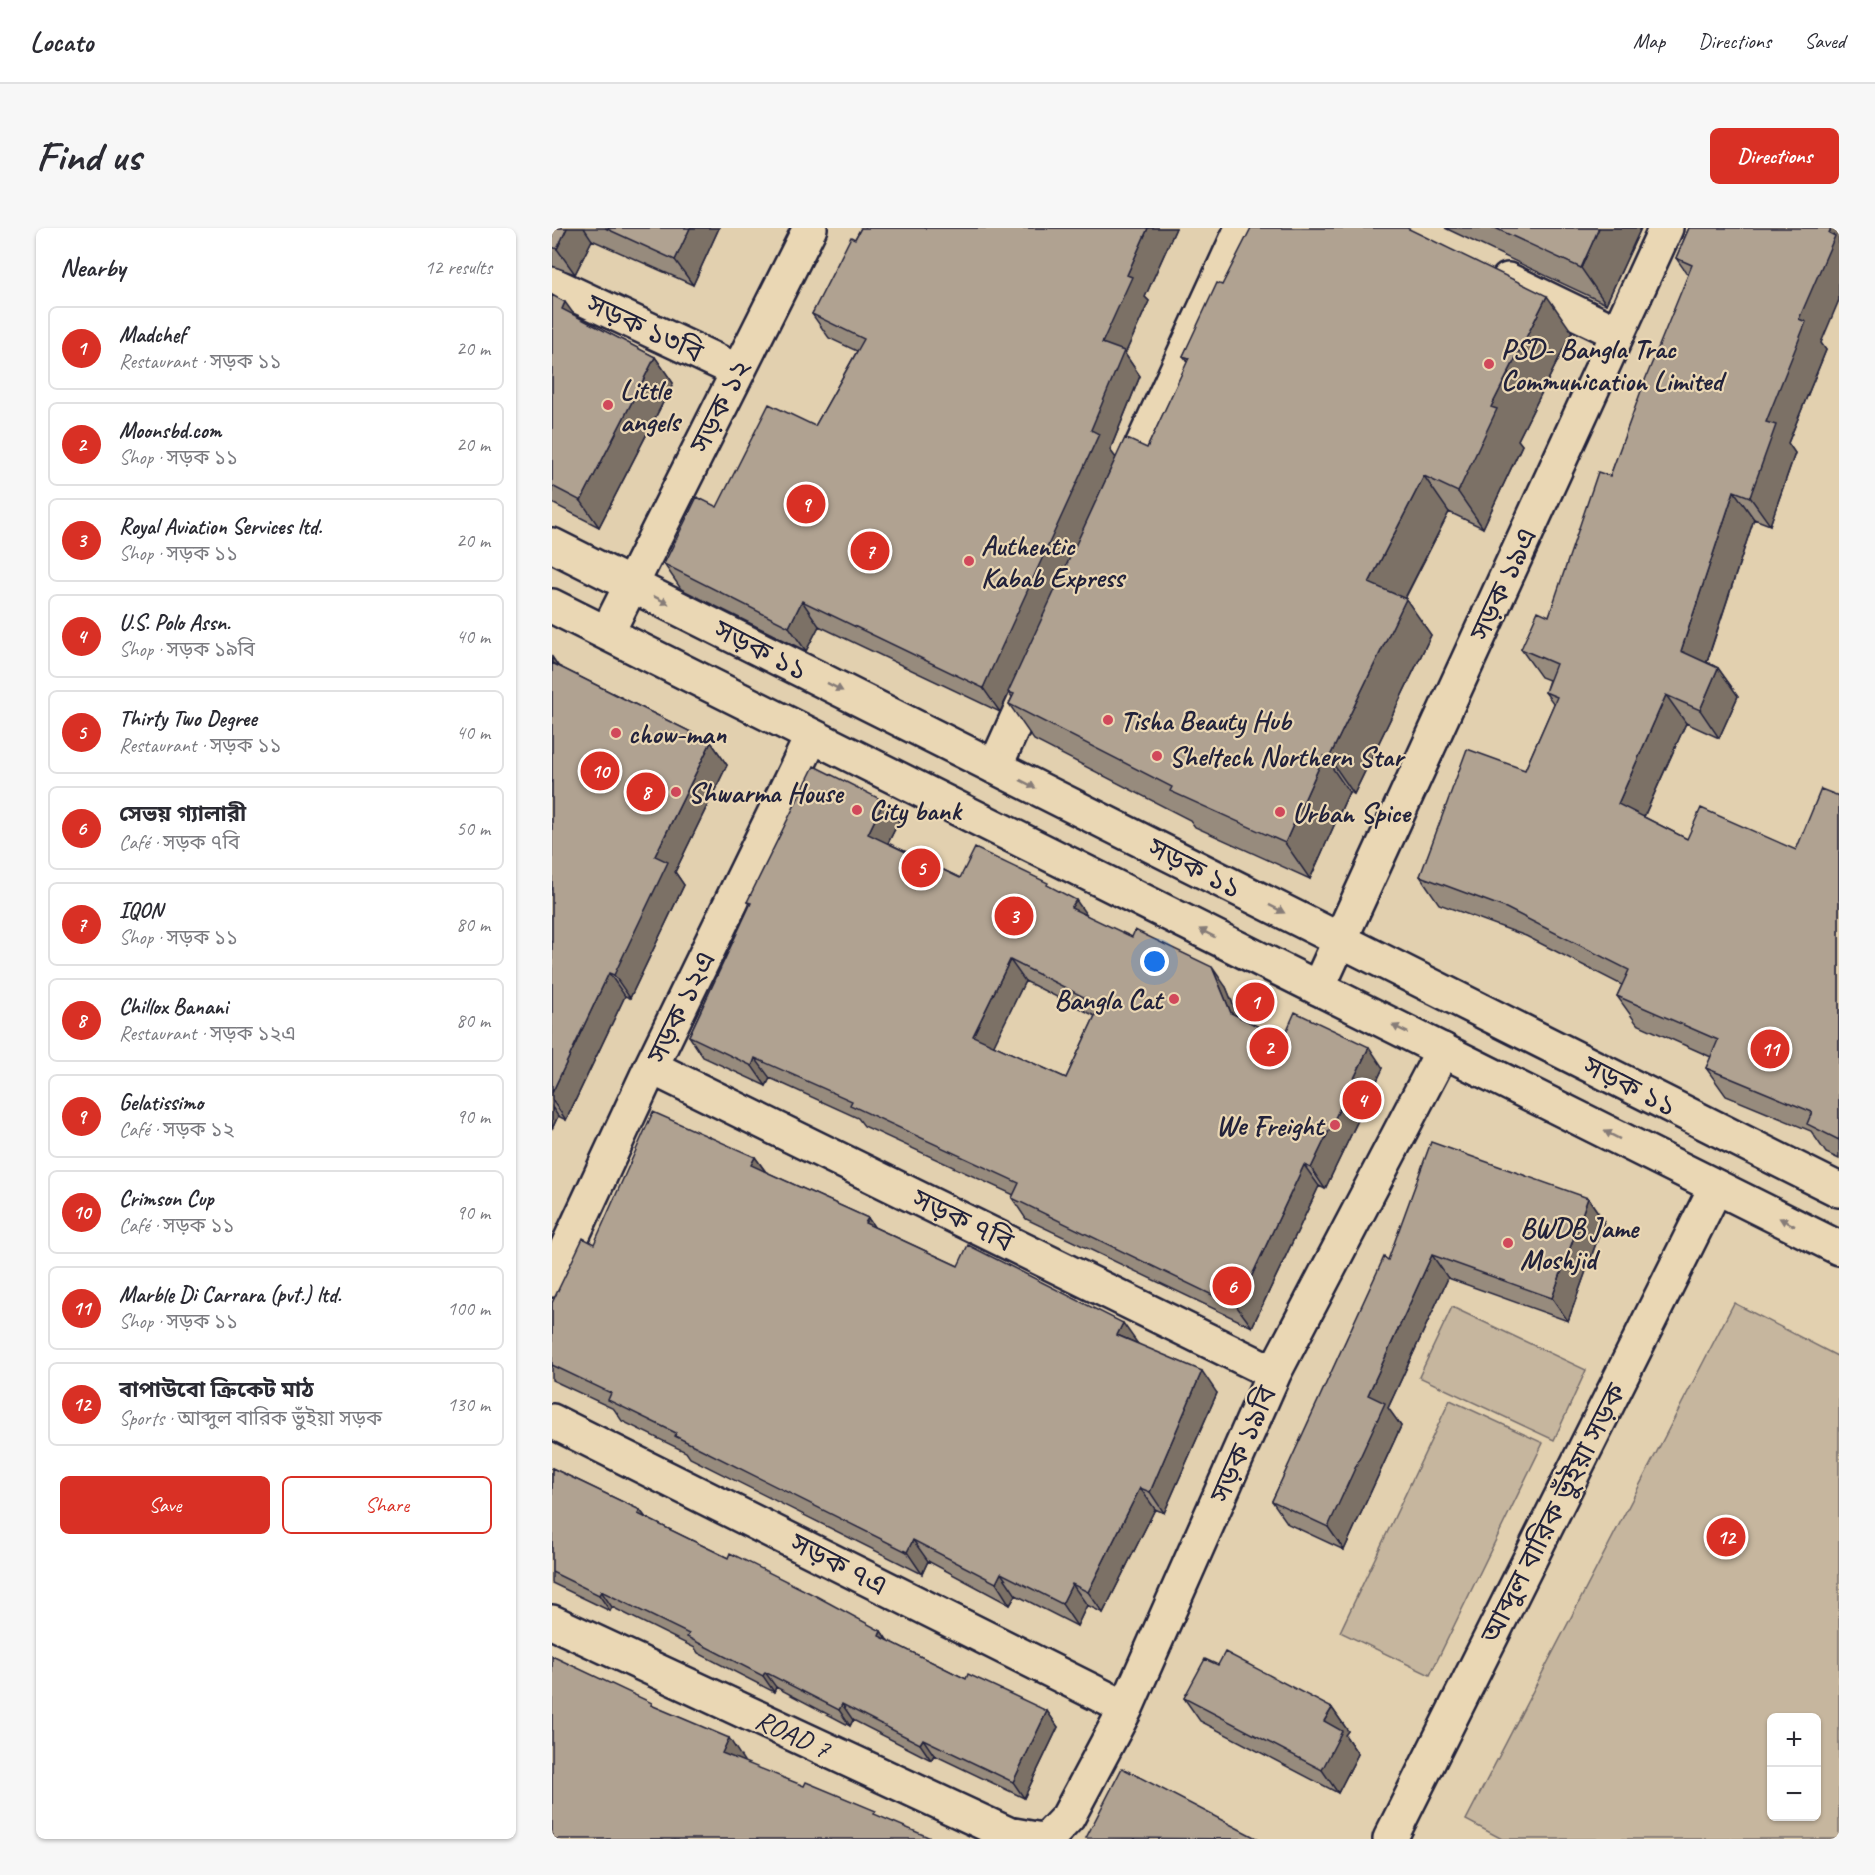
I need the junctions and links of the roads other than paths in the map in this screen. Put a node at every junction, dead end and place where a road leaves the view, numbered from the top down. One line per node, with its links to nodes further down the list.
1 (810, 228): 7 (street, সড়ক ১২)
2 (1242, 228): 8 (street)
3 (1666, 228): 6 (street, সড়ক ১৯এ)
4 (1486, 269): 6 (street)
5 (552, 284): 7 (street, সড়ক ১৩বি)
6 (1618, 333): 16 (street, সড়ক ১৯এ)
7 (738, 371): 10 (street, সড়ক ১২)
8 (1108, 519)
9 (552, 545): 10 (street, সড়ক ১১)
10 (630, 585): 12 (street, সড়ক ১২); 15 (street, সড়ক ১১, one-way to 15)
11 (552, 606): 12 (street, সড়ক ১১)
12 (607, 633): 14 (street, সড়ক ১১)
13 (1049, 648): 15 (street)
14 (813, 736): 17 (street, সড়ক ১১, one-way to 14); 19 (street, সড়ক ১২এ)
15 (994, 767): 16 (street, সড়ক ১১, one-way to 16)
16 (1339, 940): 17 (street, সড়ক ১৯এ); 20 (street, সড়ক ১১)
17 (1318, 988): 18 (street, সড়ক ১১, one-way to 17)
18 (1443, 1050): 21 (street, সড়ক ১১, one-way to 18); 25 (street, সড়ক ১৯বি)
19 (651, 1067): 24 (street, সড়ক ১২এ); 25 (street, সড়ক ৭বি)
20 (1737, 1140): 21 (street, আব্দুল বারিক ভুঁইয়া সড়ক); 22 (street, সড়ক ১১)
21 (1716, 1187): 23 (street, সড়ক ১১, one-way to 21); 31 (street, আব্দুল বারিক ভুঁইয়া সড়ক)
22 (1839, 1191)
23 (1839, 1248)
24 (552, 1280)
25 (1274, 1373): 28 (street, সড়ক ১৯বি)
26 (552, 1421): 28 (street, সড়ক ৭এ)
27 (552, 1622): 29 (street, ROAD 7)
28 (1126, 1708): 30 (street, সড়ক ১৯বি)
29 (1036, 1839)
30 (1047, 1839)
31 (1390, 1839)

